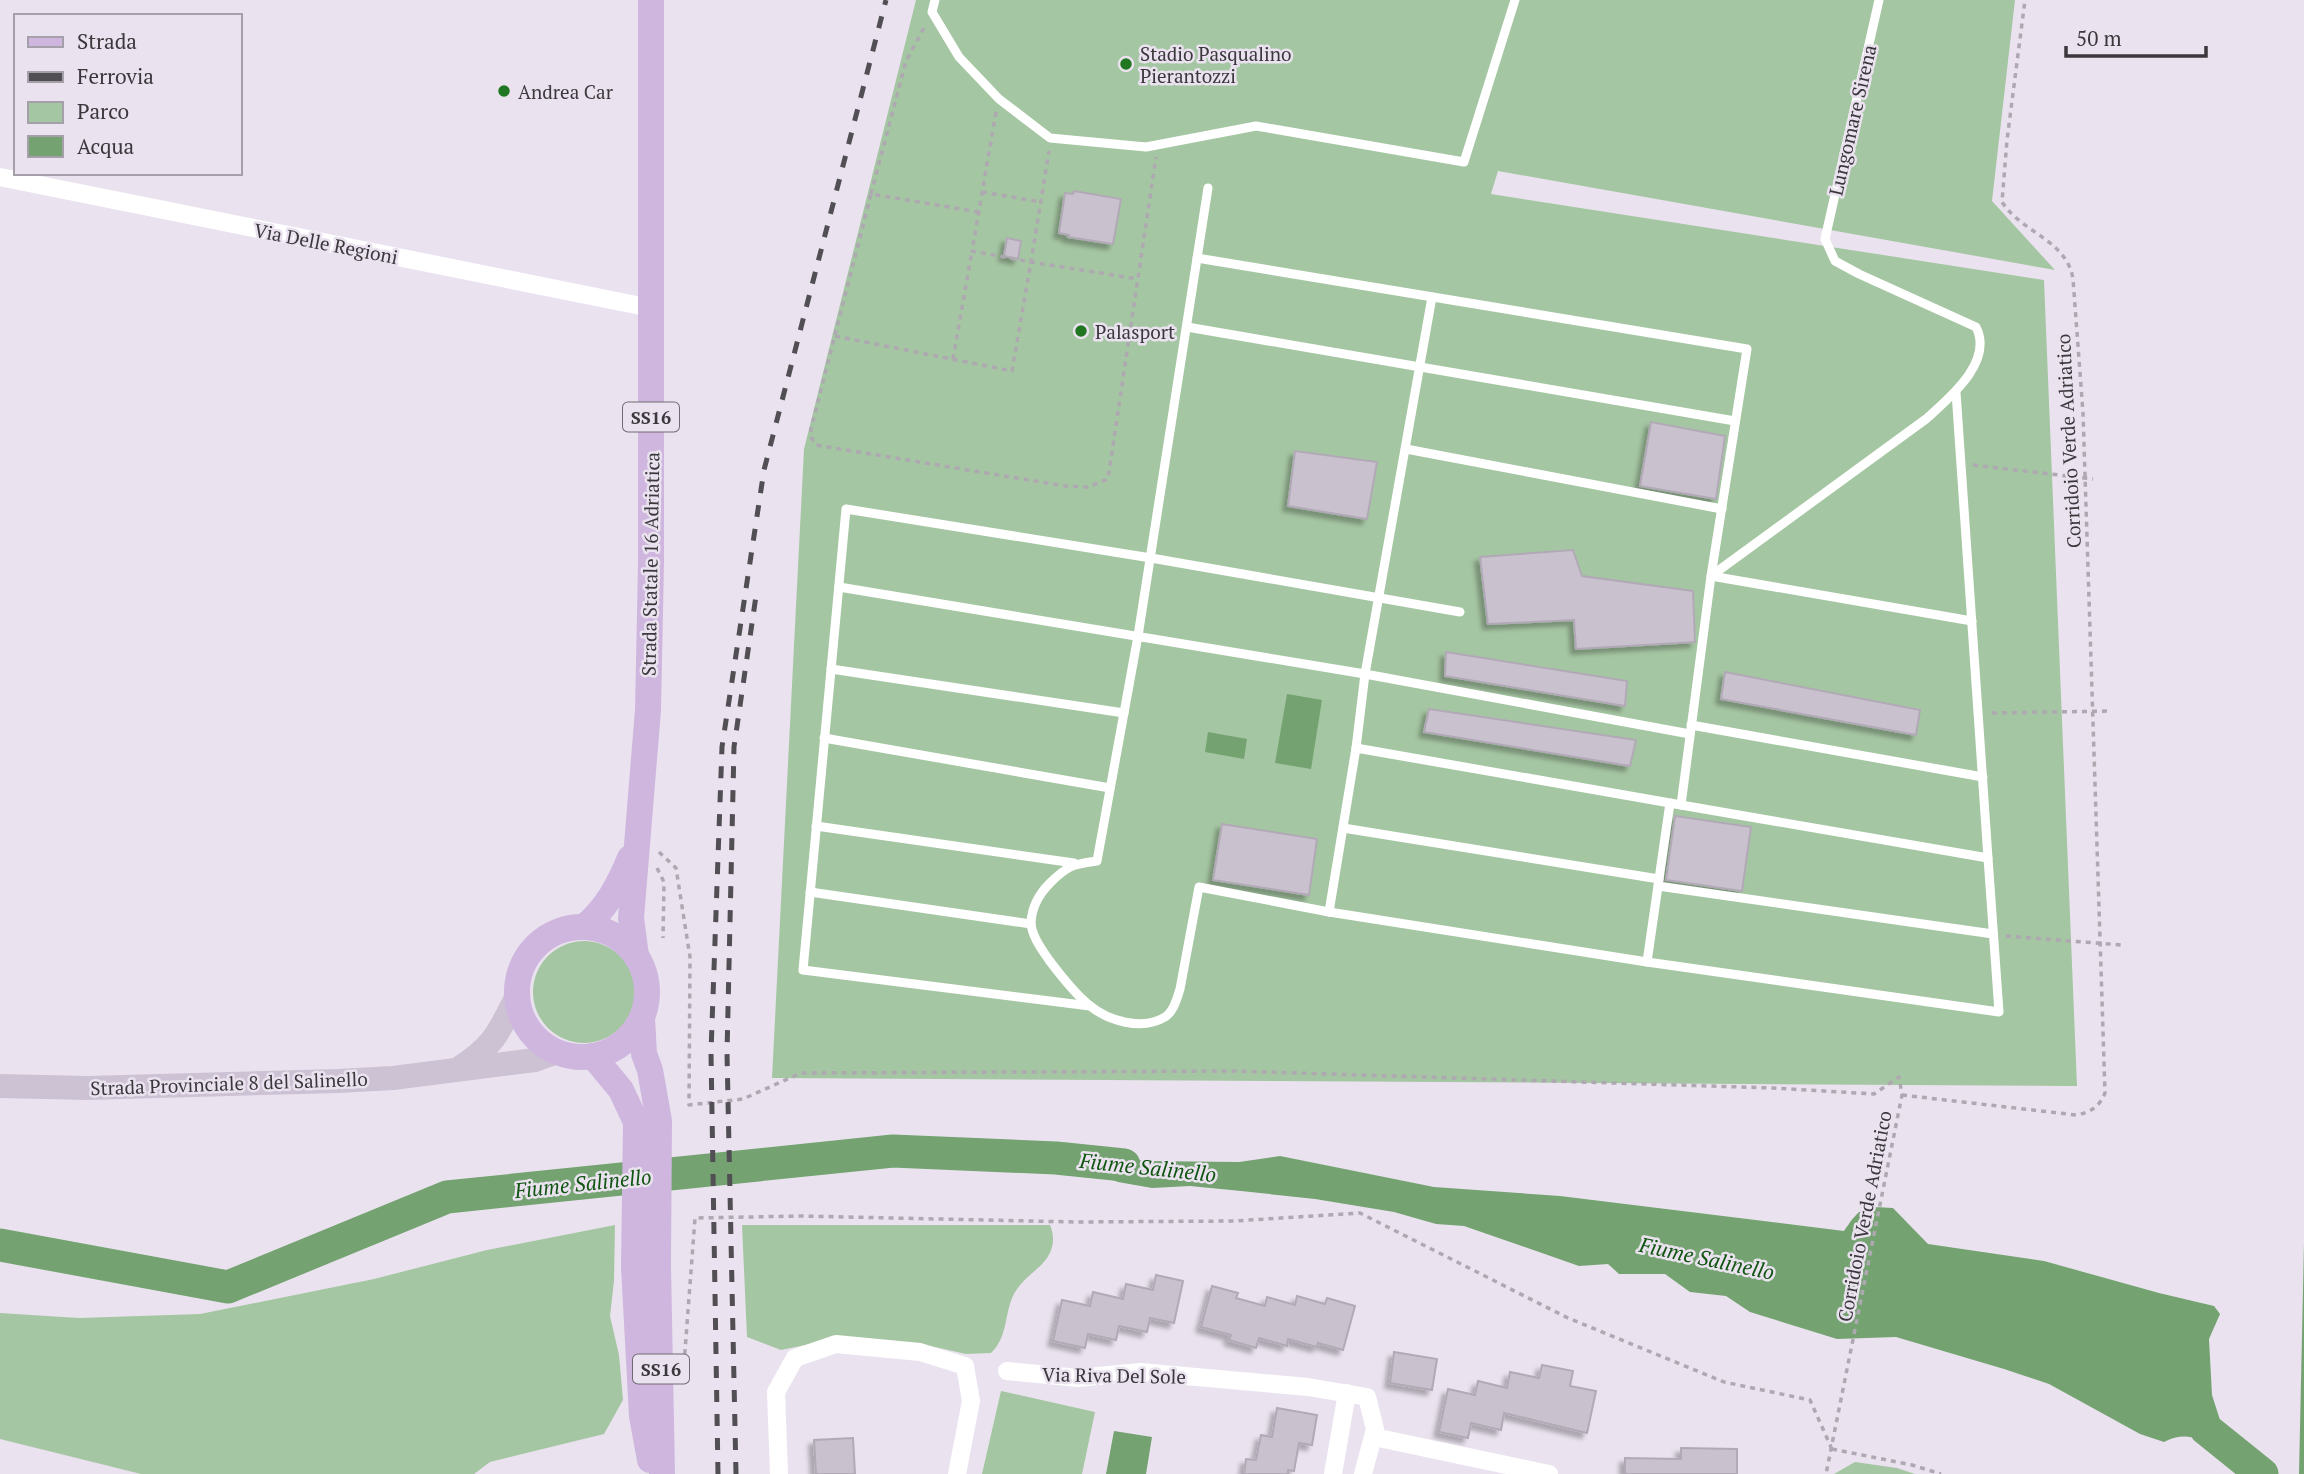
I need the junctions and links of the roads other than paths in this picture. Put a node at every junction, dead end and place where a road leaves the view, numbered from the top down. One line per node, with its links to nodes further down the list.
1 (651, 0): 9 (main road, Strada Statale 16 Adriatica / SS16)
2 (935, 0): 3 (lane)
3 (1515, 0)
4 (1879, 0): 12 (lane, Lungomare Sirena)
5 (0, 177): 9 (street, Via Delle Regioni)
6 (1208, 188): 7 (lane)
7 (1197, 258): 8 (lane); 10 (lane)
8 (1432, 297): 11 (lane); 13 (lane)
9 (651, 308): 35 (main road, Strada Statale 16 Adriatica / SS16)
10 (1186, 327): 11 (lane); 16 (lane)
11 (1420, 367): 13 (lane); 14 (lane)
12 (1956, 392): 17 (lane); 21 (lane)
13 (1735, 421): 15 (lane)
14 (1405, 449): 15 (lane); 19 (lane)
15 (1721, 509): 17 (lane)
16 (1151, 558): 18 (lane); 19 (lane); 22 (lane)
17 (1711, 576): 21 (lane); 26 (lane)
18 (839, 587): 22 (lane); 23 (lane)
19 (1379, 598): 20 (lane); 24 (lane)
20 (1460, 612)
21 (1972, 621): 29 (lane)
22 (1138, 636): 24 (lane); 25 (lane)
23 (831, 669): 25 (lane); 27 (lane)
24 (1365, 674): 26 (lane); 28 (lane)
25 (1124, 713): 30 (lane)
26 (1691, 730): 29 (lane); 32 (lane)
27 (824, 738): 30 (lane); 33 (lane)
28 (1356, 748): 31 (lane); 34 (lane)
29 (1983, 777): 36 (lane)
30 (1110, 788): 37 (lane)
31 (1670, 803): 32 (lane); 38 (lane)
32 (1681, 805): 36 (lane)
33 (816, 826): 37 (lane); 39 (lane)
34 (1343, 828): 38 (lane); 40 (lane)
35 (639, 833): 42 (main road, Strada Statale 16 Adriatica / SS16); 44 (main road, Strada Statale 16 Adriatica / SS16)
36 (1988, 858): 43 (lane)
37 (1074, 863): 41 (lane)
38 (1658, 883): 43 (lane); 45 (lane)
39 (810, 892): 41 (lane); 47 (lane)
40 (1329, 912): 45 (lane); 47 (lane)
41 (1031, 924): 47 (lane)
42 (584, 927): 44 (main road); 46 (main road)
43 (1993, 934): 45 (lane)
44 (636, 956): 48 (main road, Strada Statale 16 Adriatica / SS16)
45 (1647, 962)
46 (517, 996): 49 (main road); 51 (main road, Strada Provinciale 8 del Salinello)
47 (1090, 1006)
48 (642, 1018): 50 (main road); 53 (main road, Strada Statale 16 Adriatica / SS16)
49 (557, 1052): 50 (main road); 51 (main road, Strada Provinciale 8 del Salinello)
50 (593, 1056): 53 (main road, Strada Statale 16 Adriatica / SS16)
51 (458, 1069): 52 (main road, Strada Provinciale 8 del Salinello)
52 (0, 1086)
53 (646, 1266): 57 (main road, Strada Statale 16 Adriatica / SS16); 58 (main road, Strada Statale 16 Adriatica / SS16)
54 (1007, 1371): 55 (street, Via Riva Del Sole)
55 (1347, 1393): 56 (street, Via Riva Del Sole); 61 (street)
56 (1374, 1437): 62 (street, Via Riva Del Sole); 63 (street)
57 (653, 1474)
58 (662, 1474)
59 (779, 1474): 60 (street)
60 (957, 1474)
61 (1335, 1474)
62 (1363, 1474)
63 (1549, 1474)

